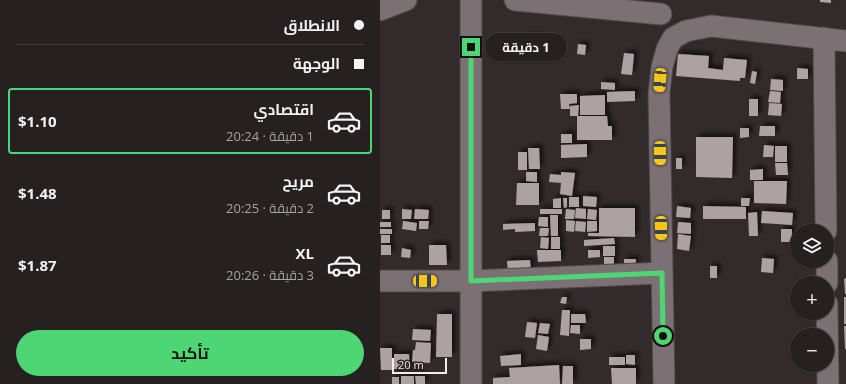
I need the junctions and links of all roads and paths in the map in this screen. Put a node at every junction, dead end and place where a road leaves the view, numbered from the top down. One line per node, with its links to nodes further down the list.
1 (406, 0): 5 (street)
2 (471, 0): 12 (street)
3 (515, 0): 4 (street)
4 (659, 7): 6 (street)
5 (380, 10)
6 (674, 38): 7 (street); 10 (street)
7 (824, 38): 8 (street); 9 (street)
8 (846, 41)
9 (826, 224)
10 (662, 273): 12 (street); 15 (street)
11 (380, 281): 12 (street)
12 (471, 281): 14 (street)
13 (827, 320): 16 (street)
14 (472, 384)
15 (664, 384)
16 (828, 384)

